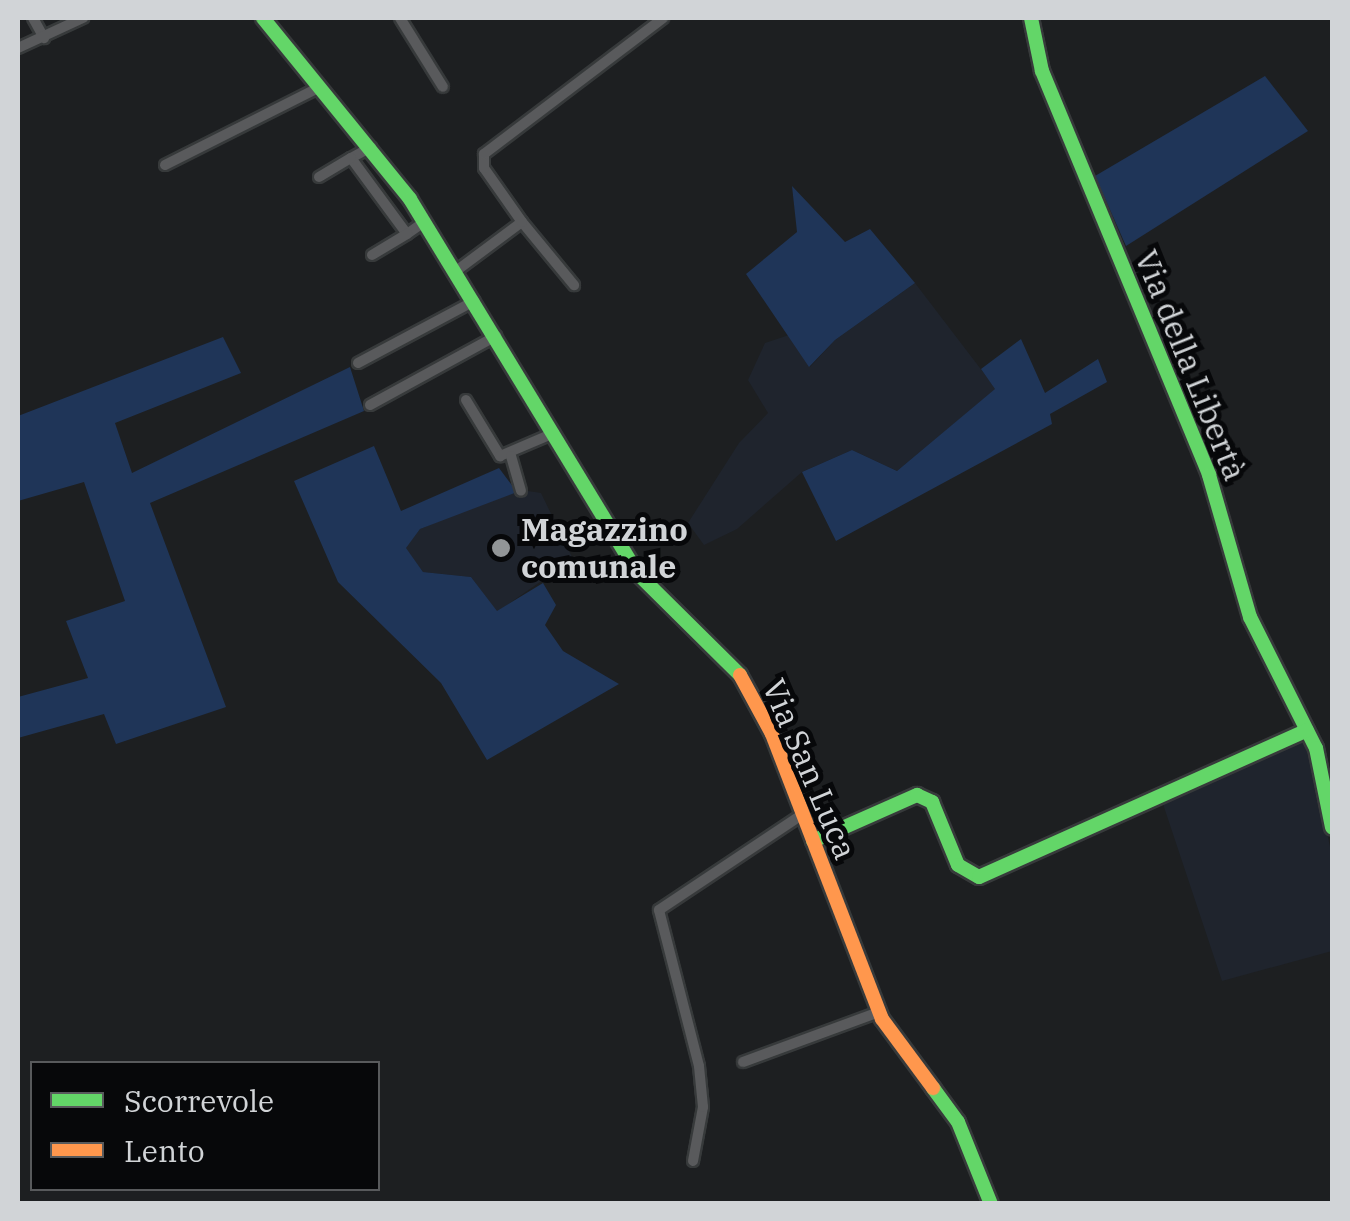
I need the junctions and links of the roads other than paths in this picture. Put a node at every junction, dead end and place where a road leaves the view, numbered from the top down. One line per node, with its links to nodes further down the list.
1 (33, 18): 7 (street)
2 (83, 18): 7 (street)
3 (264, 18): 10 (street, Via San Luca)
4 (400, 18): 9 (street)
5 (663, 18): 16 (street)
6 (1031, 18): 29 (street, Via della Libertà)
7 (44, 38): 8 (street)
8 (18, 48)
9 (442, 87)
10 (320, 88): 11 (street, Via San Luca); 13 (street)
11 (370, 147): 12 (street); 15 (street, Via San Luca)
12 (351, 158): 14 (street); 17 (street)
13 (165, 165)
14 (320, 177)
15 (424, 222): 17 (street); 19 (street, Via San Luca)
16 (522, 222): 19 (street); 20 (street)
17 (407, 234): 18 (street)
18 (372, 255)
19 (456, 272): 21 (street, Via San Luca)
20 (574, 285)
21 (474, 301): 22 (street, Via San Luca); 23 (street)
22 (496, 336): 25 (street); 26 (street, Via San Luca)
23 (358, 363)
24 (466, 400): 27 (street)
25 (370, 405)
26 (554, 433): 27 (street); 30 (street, Via San Luca)
27 (511, 456): 28 (street)
28 (521, 491)
29 (1307, 730): 31 (street, Via della Libertà); 32 (street)
30 (803, 814): 32 (street, Via San Luca); 35 (street)
31 (1332, 827)
32 (813, 841): 33 (street, Via San Luca)
33 (879, 1012): 34 (street); 36 (street, Via San Luca)
34 (743, 1062)
35 (693, 1161)
36 (991, 1204)

